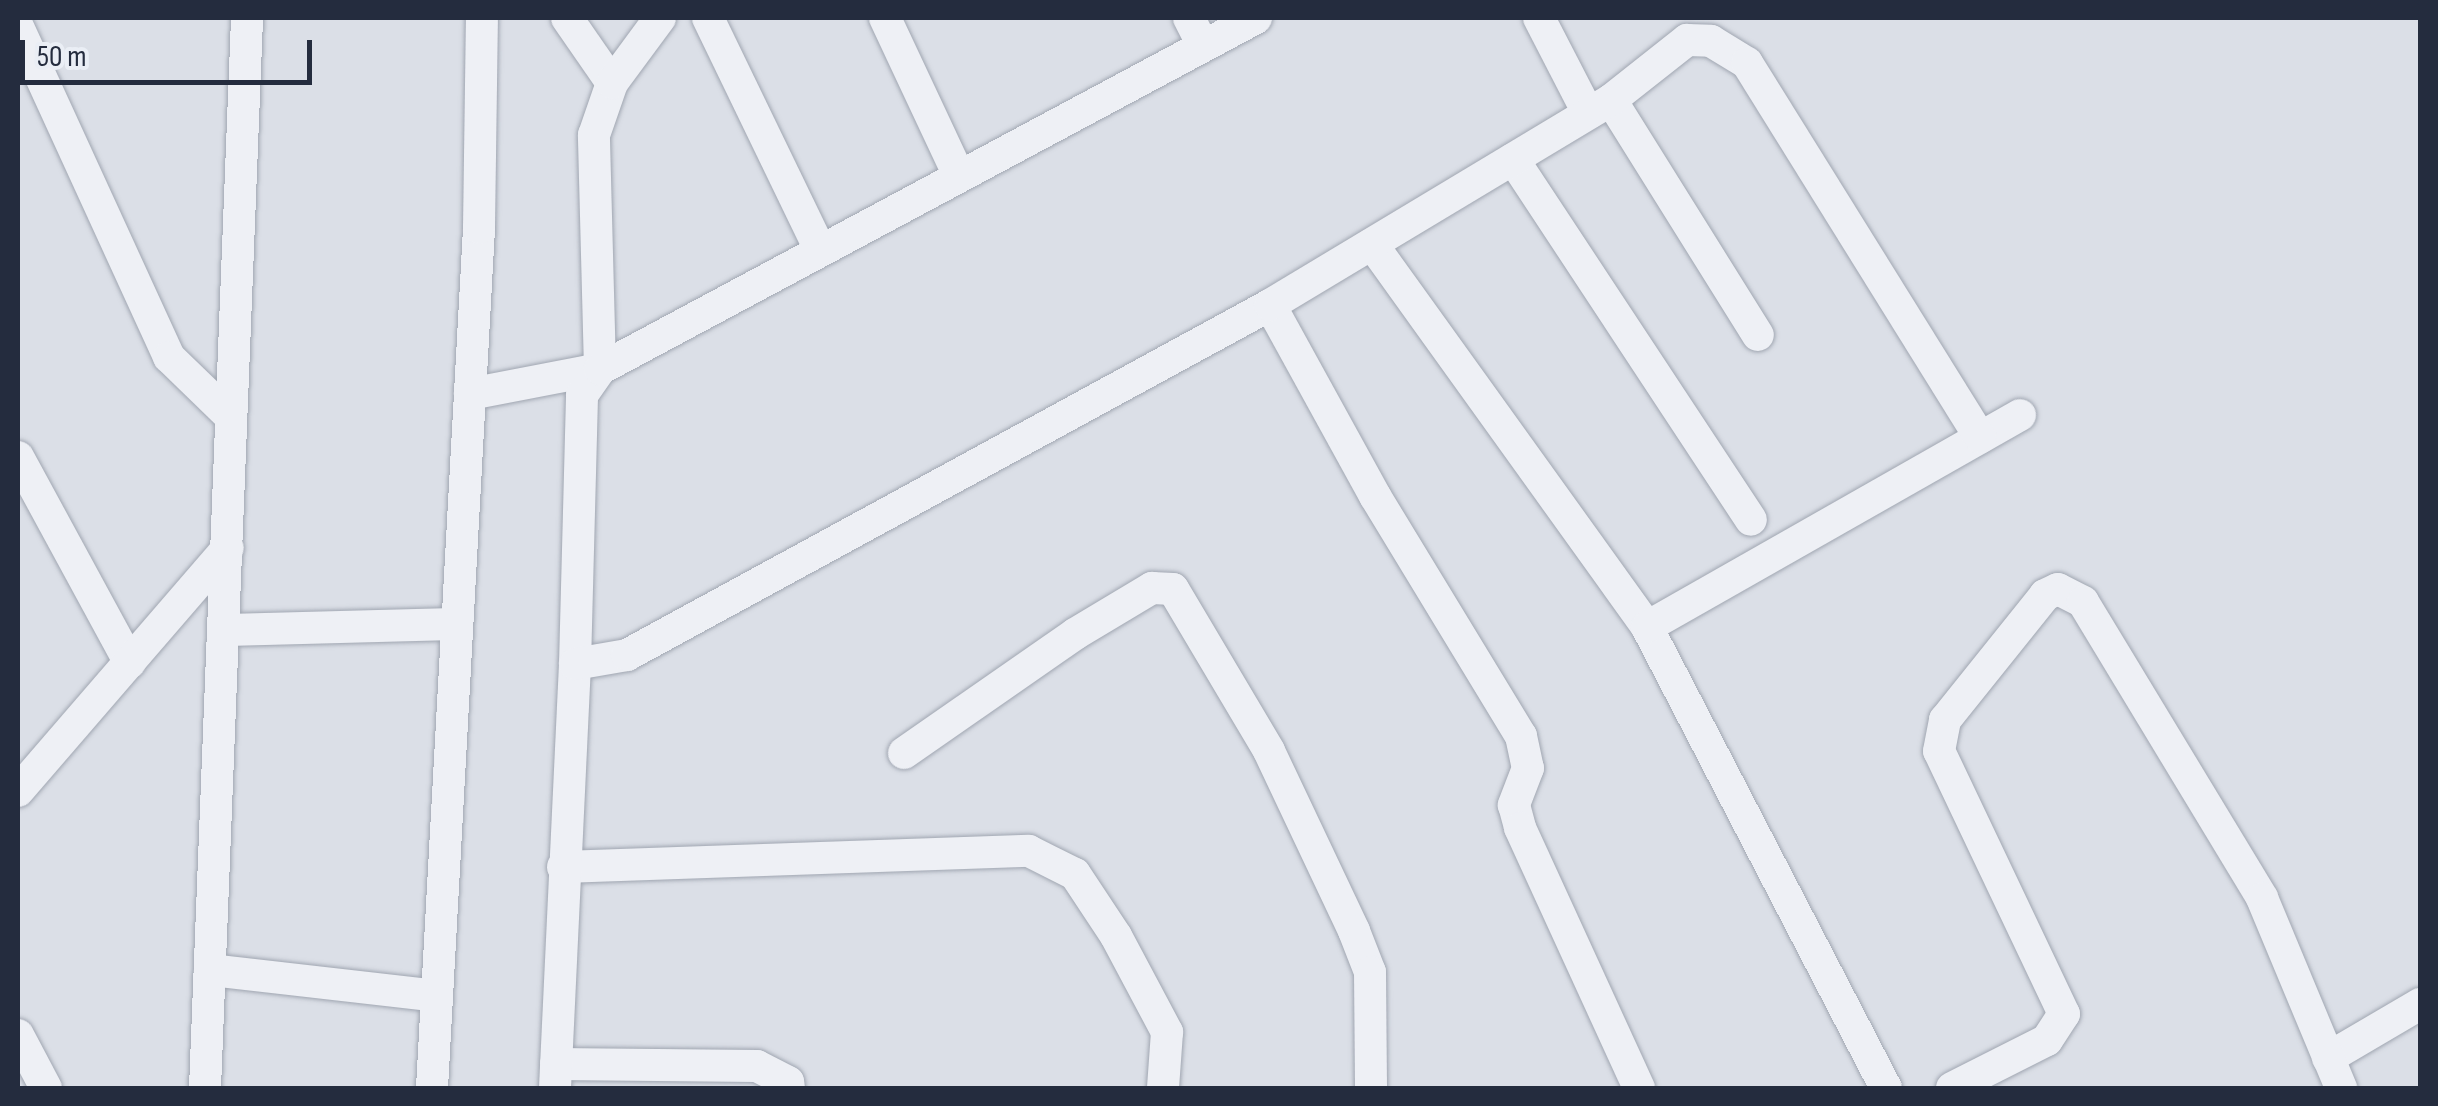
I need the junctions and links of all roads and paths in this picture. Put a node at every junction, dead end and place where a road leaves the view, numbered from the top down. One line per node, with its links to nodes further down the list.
1 (246, 18): 22 (street)
2 (482, 18): 20 (street)
3 (567, 18): 11 (street)
4 (660, 18): 11 (street)
5 (708, 18): 16 (street)
6 (884, 18): 14 (street)
7 (1256, 18): 10 (street)
8 (1539, 18): 12 (street)
9 (18, 27): 22 (street)
10 (1196, 32): 14 (street)
11 (612, 83): 19 (street)
12 (1600, 107): 13 (street); 18 (street); 23 (street)
13 (1513, 159): 15 (street); 25 (street)
14 (959, 176): 16 (street)
15 (1372, 244): 17 (street); 28 (street)
16 (820, 250): 19 (street)
17 (1270, 305): 31 (street); 47 (street)
18 (1758, 335)
19 (600, 369): 20 (street); 31 (street)
20 (470, 394): 27 (street)
21 (2020, 415): 23 (street)
22 (231, 416): 26 (street)
23 (1980, 436): 28 (street)
24 (18, 457): 30 (street)
25 (1751, 520)
26 (228, 548): 29 (street); 30 (street)
27 (457, 624): 29 (street); 36 (street)
28 (1647, 627): 48 (street)
29 (224, 630): 35 (street)
30 (130, 664): 33 (street)
31 (574, 664): 34 (street)
32 (904, 753): 46 (street)
33 (18, 792)
34 (563, 867): 40 (street); 45 (street)
35 (210, 970): 36 (street); 42 (street)
36 (437, 996): 43 (street)
37 (2420, 1004): 39 (street)
38 (18, 1034): 41 (street)
39 (2334, 1074): 49 (street)
40 (556, 1076): 44 (street)
41 (46, 1088)
42 (205, 1088)
43 (432, 1088)
44 (790, 1088)
45 (1164, 1088)
46 (1371, 1088)
47 (1639, 1088)
48 (1886, 1088)
49 (1952, 1088)

